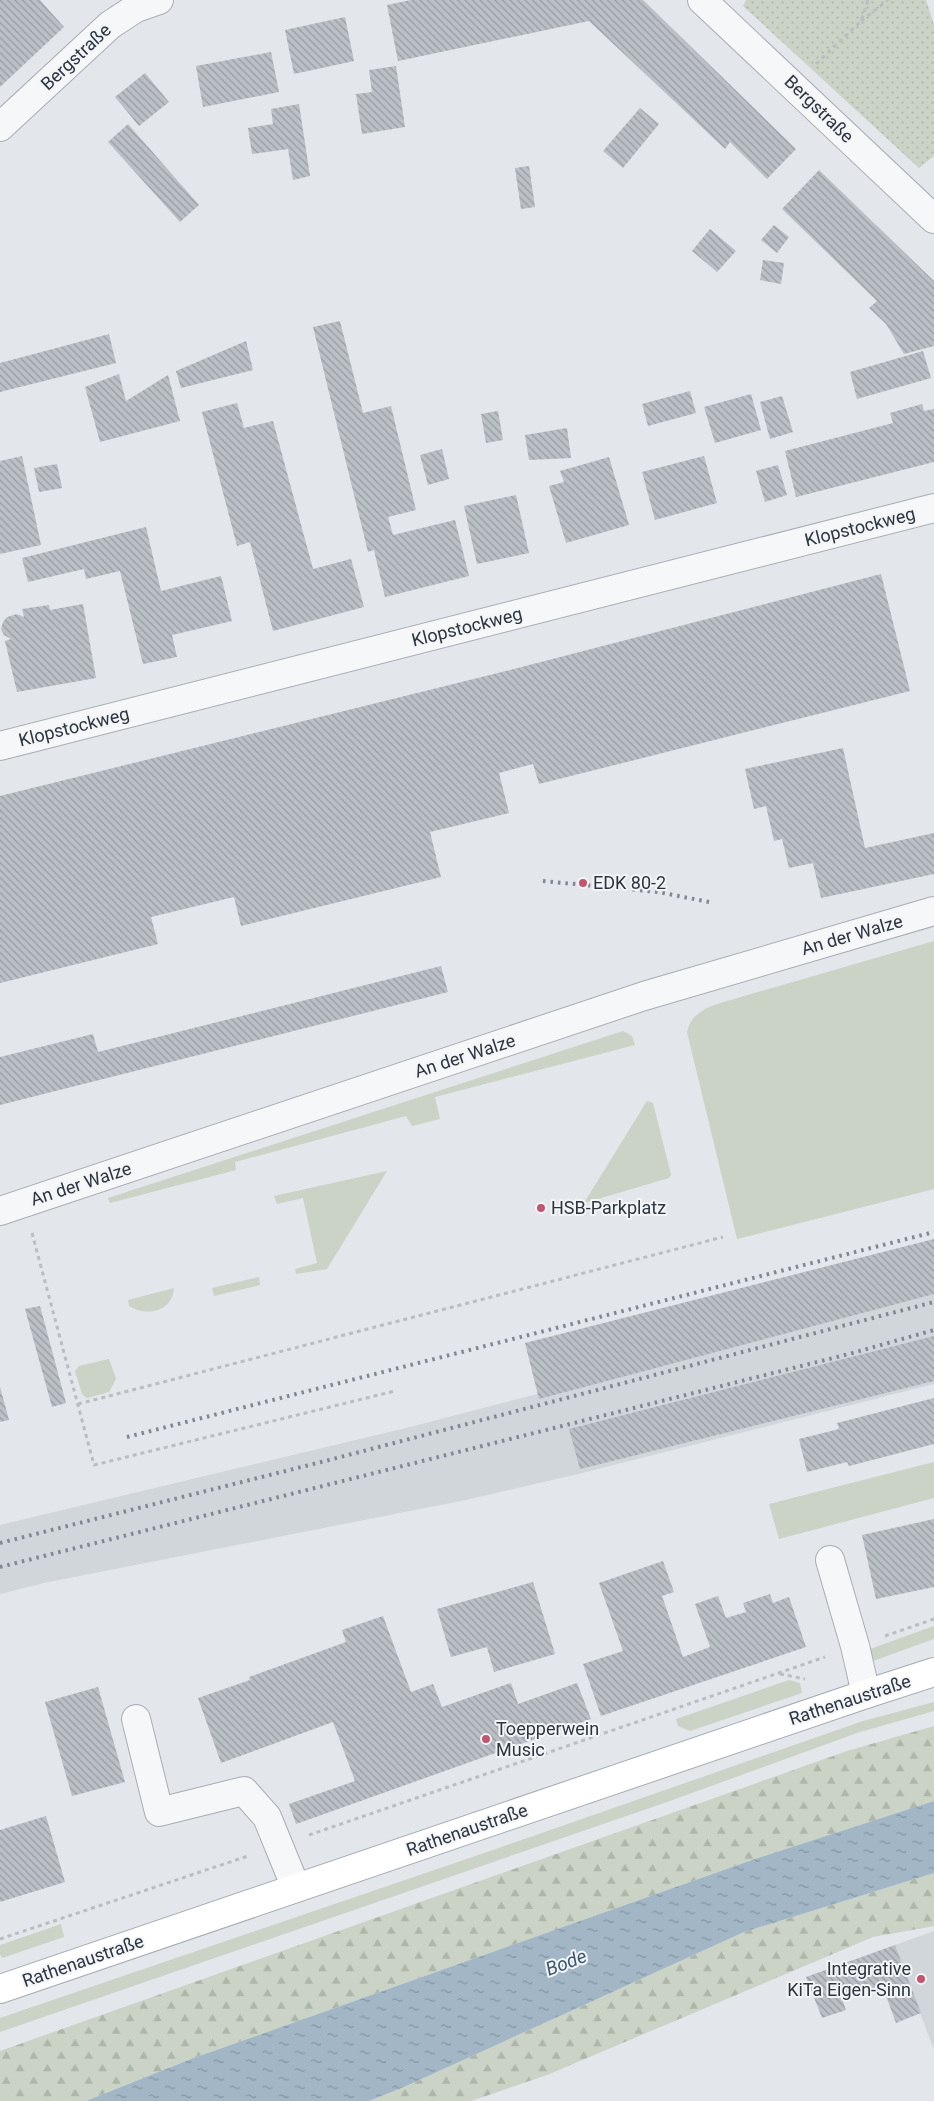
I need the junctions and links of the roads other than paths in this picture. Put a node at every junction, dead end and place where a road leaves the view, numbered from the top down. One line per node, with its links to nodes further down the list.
1 (159, 0): 3 (street, Bergstraße)
2 (702, 0): 4 (street, Bergstraße)
3 (0, 127)
4 (934, 219)
5 (934, 508): 6 (street, Klopstockweg)
6 (0, 746)
7 (934, 911): 8 (street, An der Walze)
8 (12, 1207)
9 (830, 1560): 11 (street)
10 (934, 1672): 11 (main road, Rathenaustraße)
11 (866, 1694): 13 (main road, Rathenaustraße)
12 (136, 1719): 13 (street)
13 (296, 1888): 14 (main road, Rathenaustraße)
14 (0, 1990)

